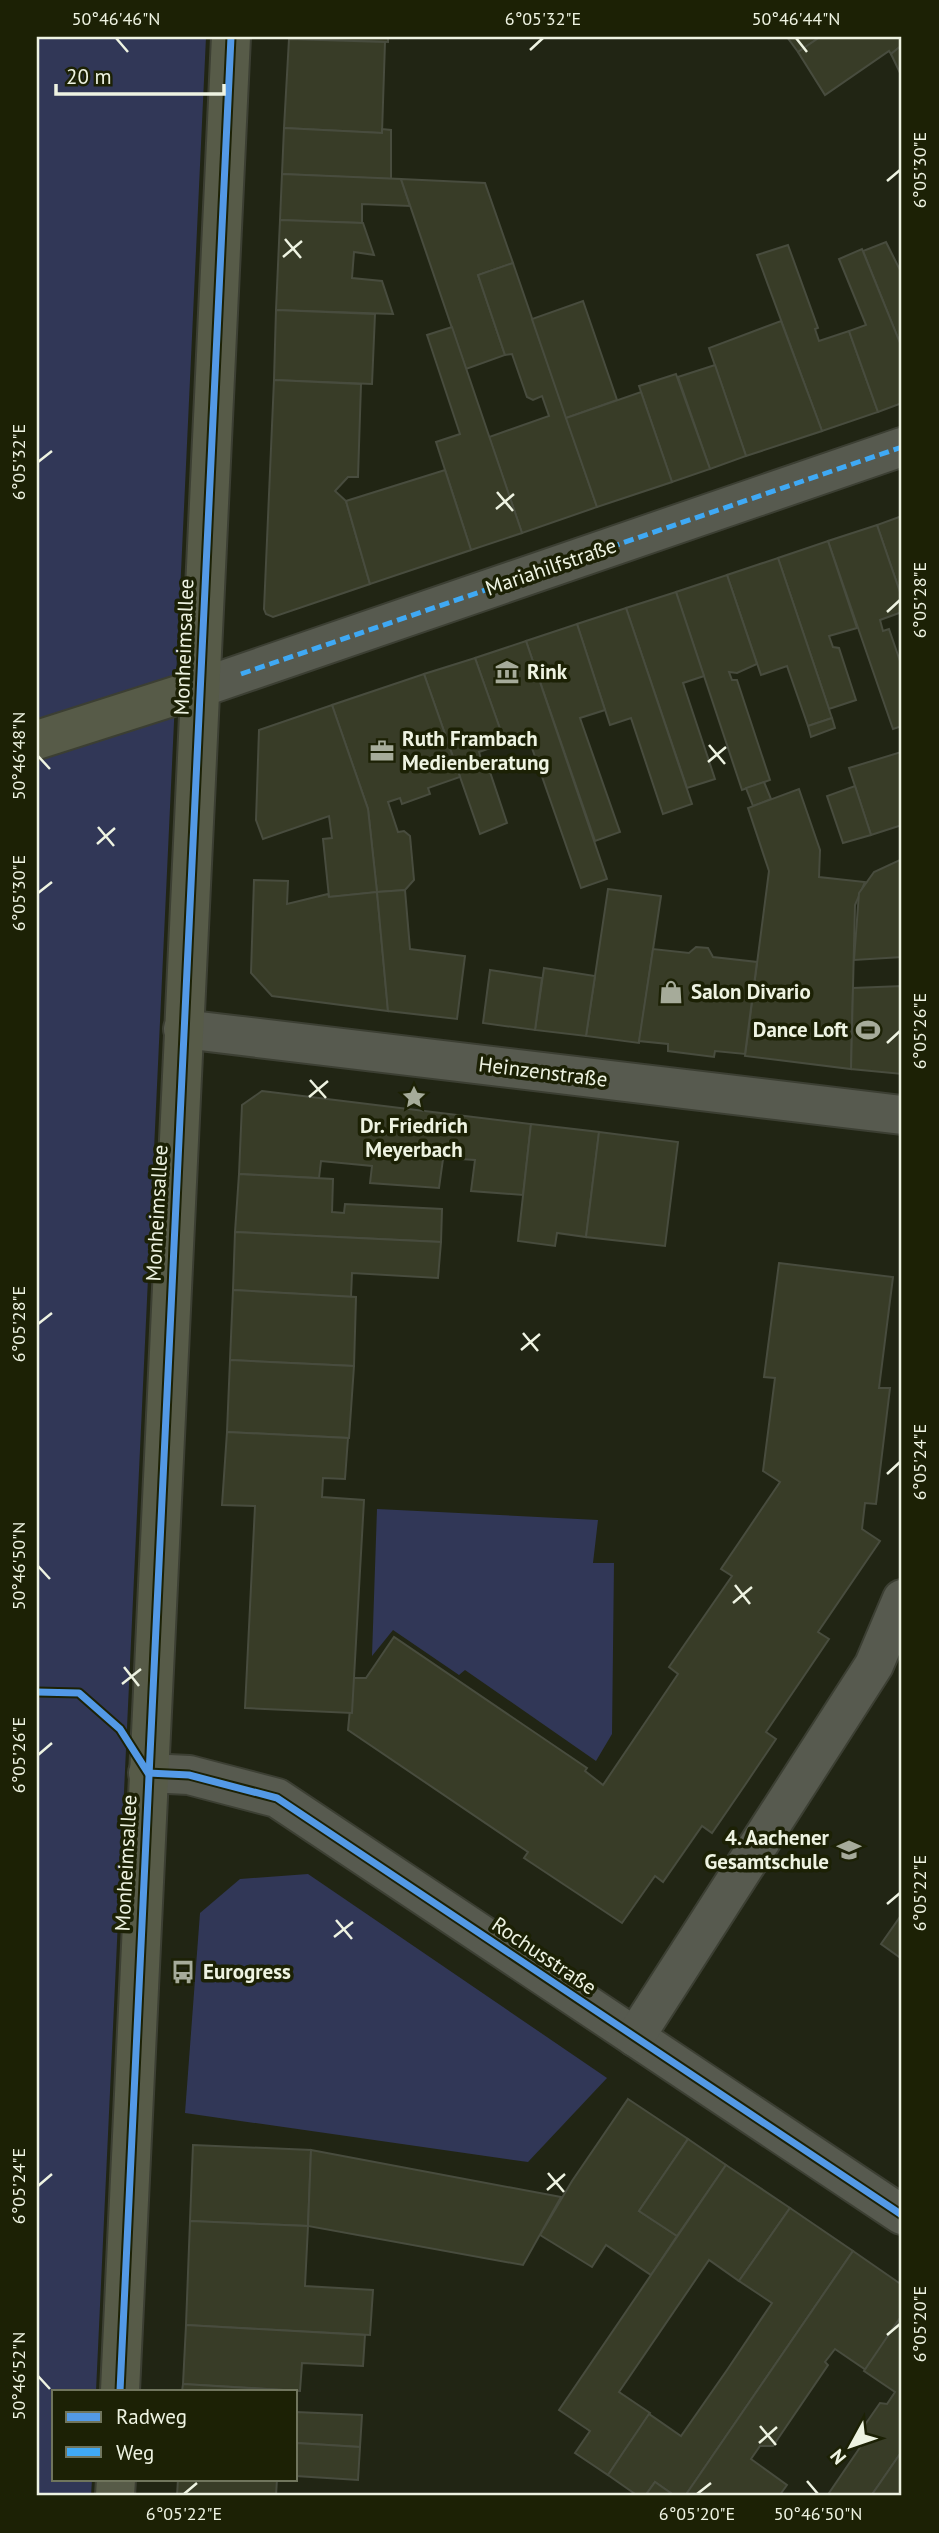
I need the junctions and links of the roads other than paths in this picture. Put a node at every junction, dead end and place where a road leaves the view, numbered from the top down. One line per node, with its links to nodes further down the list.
1 (231, 37): 3 (main road, Monheimsallee)
2 (902, 447): 3 (street, Mariahilfstraße)
3 (200, 688): 4 (main road); 5 (main road, Monheimsallee)
4 (37, 740)
5 (183, 1029): 6 (street, Heinzenstraße); 8 (main road, Monheimsallee)
6 (902, 1115)
7 (902, 1599): 9 (street)
8 (148, 1773): 9 (street, Rochusstraße); 11 (main road, Monheimsallee)
9 (635, 2036): 10 (street, Rochusstraße)
10 (902, 2214)
11 (120, 2390)

